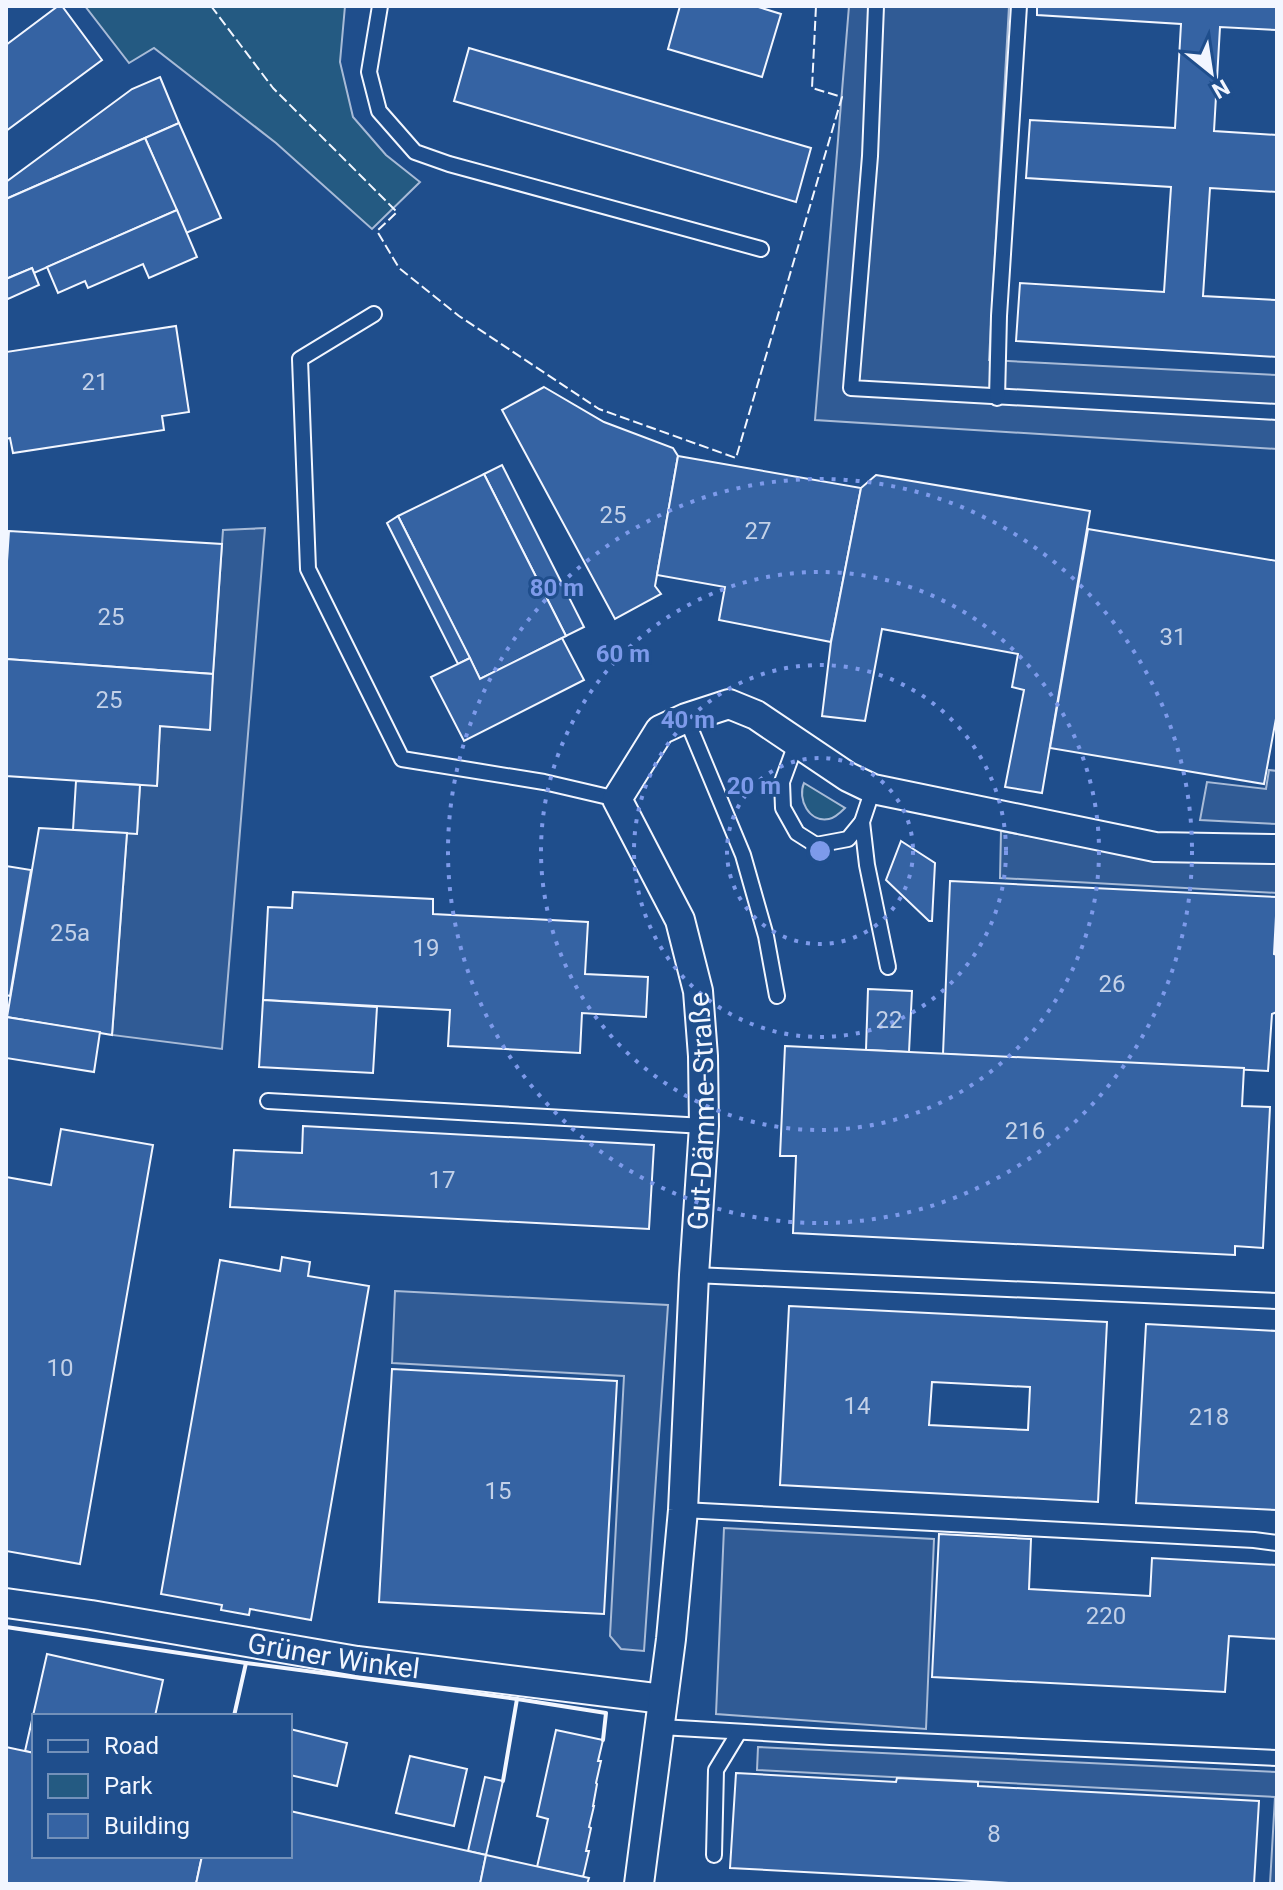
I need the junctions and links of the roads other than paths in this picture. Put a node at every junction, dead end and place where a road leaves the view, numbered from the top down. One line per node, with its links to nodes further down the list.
1 (380, 6): 4 (lane)
2 (876, 6): 6 (lane)
3 (1019, 6): 6 (lane)
4 (761, 249)
5 (374, 314): 11 (lane)
6 (997, 398): 7 (lane)
7 (1277, 412)
8 (686, 718): 9 (street); 11 (street); 15 (lane)
9 (797, 741): 10 (street); 12 (lane)
10 (873, 789): 12 (lane); 13 (street)
11 (617, 799): 17 (street, Gut-Dämme-Straße)
12 (862, 822): 14 (lane)
13 (1277, 849)
14 (888, 967)
15 (777, 996)
16 (268, 1101): 17 (lane)
17 (704, 1126): 18 (street, Gut-Dämme-Straße)
18 (694, 1275): 19 (lane); 20 (street, Gut-Dämme-Straße)
19 (1277, 1301)
20 (683, 1510): 21 (lane); 23 (street, Gut-Dämme-Straße)
21 (1277, 1543)
22 (6, 1603): 23 (street, Grüner Winkel)
23 (663, 1699): 24 (street, Gut-Dämme-Straße)
24 (661, 1727): 25 (lane); 28 (street, Gut-Dämme-Straße)
25 (739, 1732): 26 (lane); 27 (lane)
26 (1277, 1758)
27 (714, 1855)
28 (639, 1884)

